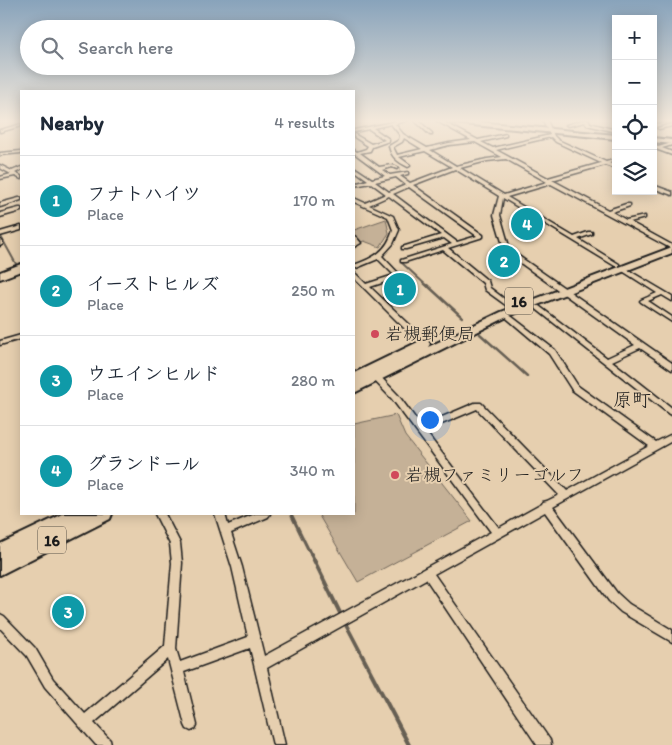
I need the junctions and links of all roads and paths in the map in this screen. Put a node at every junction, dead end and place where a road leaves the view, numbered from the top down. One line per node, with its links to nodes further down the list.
1 (359, 155): 9 (street)
2 (404, 155): 6 (street)
3 (435, 155): 18 (street)
4 (500, 155): 7 (street)
5 (588, 155): 11 (street)
6 (395, 157): 14 (street)
7 (506, 158): 18 (street); 28 (street)
8 (374, 160): 9 (street)
9 (367, 161): 13 (street); 20 (street)
10 (612, 161): 11 (street)
11 (606, 163): 15 (street); 28 (street)
12 (0, 166): 22 (street)
13 (355, 166)
14 (408, 166)
15 (612, 166)
16 (355, 167): 27 (street)
17 (398, 168): 20 (street)
18 (456, 168): 30 (street); 34 (street)
19 (20, 169): 22 (street)
20 (378, 169): 24 (street)
21 (406, 173): 23 (street)
22 (13, 174): 25 (street); 26 (street)
23 (396, 175): 24 (street); 30 (street)
24 (389, 177): 27 (street)
25 (0, 178)
26 (20, 178)
27 (371, 181): 29 (street); 32 (street)
28 (549, 181): 34 (street); 41 (street)
29 (355, 185)
30 (409, 185): 32 (street); 50 (street)
31 (657, 188): 33 (street)
32 (389, 194): 38 (street); 48 (street)
33 (672, 194)
34 (503, 196): 49 (street); 62 (street)
35 (20, 199): 37 (street)
36 (355, 200): 38 (street)
37 (0, 205)
38 (365, 205): 54 (street)
39 (628, 205): 41 (street)
40 (20, 209): 42 (street)
41 (607, 212): 44 (street)
42 (0, 215)
43 (643, 217): 44 (street)
44 (626, 222): 51 (street)
45 (20, 228): 47 (street)
46 (590, 233): 49 (street)
47 (0, 234)
48 (445, 236): 50 (street); 52 (street)
49 (573, 239): 58 (street)
50 (456, 244): 53 (street)
51 (671, 247): 58 (highway, 16)
52 (404, 248)
53 (444, 248): 55 (street); 66 (street)
54 (379, 257): 57 (street); 61 (street)
55 (403, 261)
56 (20, 267): 59 (highway)
57 (355, 267)
58 (620, 268): 62 (highway, 16); 63 (street)
59 (0, 276)
60 (355, 276): 61 (street)
61 (365, 286): 70 (street)
62 (561, 290): 66 (highway, 16); 71 (street)
63 (662, 293): 64 (street); 67 (street)
64 (672, 299)
65 (537, 308): 73 (street)
66 (507, 310): 70 (highway, 16); 76 (highway, 16); 82 (street)
67 (672, 320)
68 (20, 337): 69 (street)
69 (0, 343)
70 (425, 344): 76 (highway, 16)
71 (640, 345): 73 (street); 74 (street)
72 (672, 356): 74 (street)
73 (606, 361): 79 (street)
74 (663, 361): 75 (street)
75 (672, 367)
76 (374, 374): 77 (highway, 16); 78 (highway, 16); 80 (street)
77 (355, 378)
78 (355, 387)
79 (672, 412)
80 (420, 430): 83 (street); 91 (street)
81 (672, 437): 82 (street)
82 (654, 445): 83 (street)
83 (565, 495): 84 (street)
84 (546, 505): 91 (street); 96 (street)
85 (77, 515): 92 (highway, 16)
86 (102, 515): 93 (highway, 16)
87 (161, 515): 98 (street)
88 (222, 515): 90 (street)
89 (263, 515): 90 (street)
90 (226, 531): 97 (street)
91 (497, 533): 94 (street)
92 (0, 553)
93 (0, 567)
94 (427, 572): 99 (street); 105 (street)
95 (0, 620): 101 (street)
96 (672, 636)
97 (254, 642): 99 (street); 100 (street)
98 (170, 648): 100 (street); 101 (street)
99 (260, 665): 104 (street)
100 (177, 669): 102 (street)
101 (85, 722): 103 (street)
102 (191, 725)
103 (105, 745)
104 (280, 745)
105 (545, 745)

